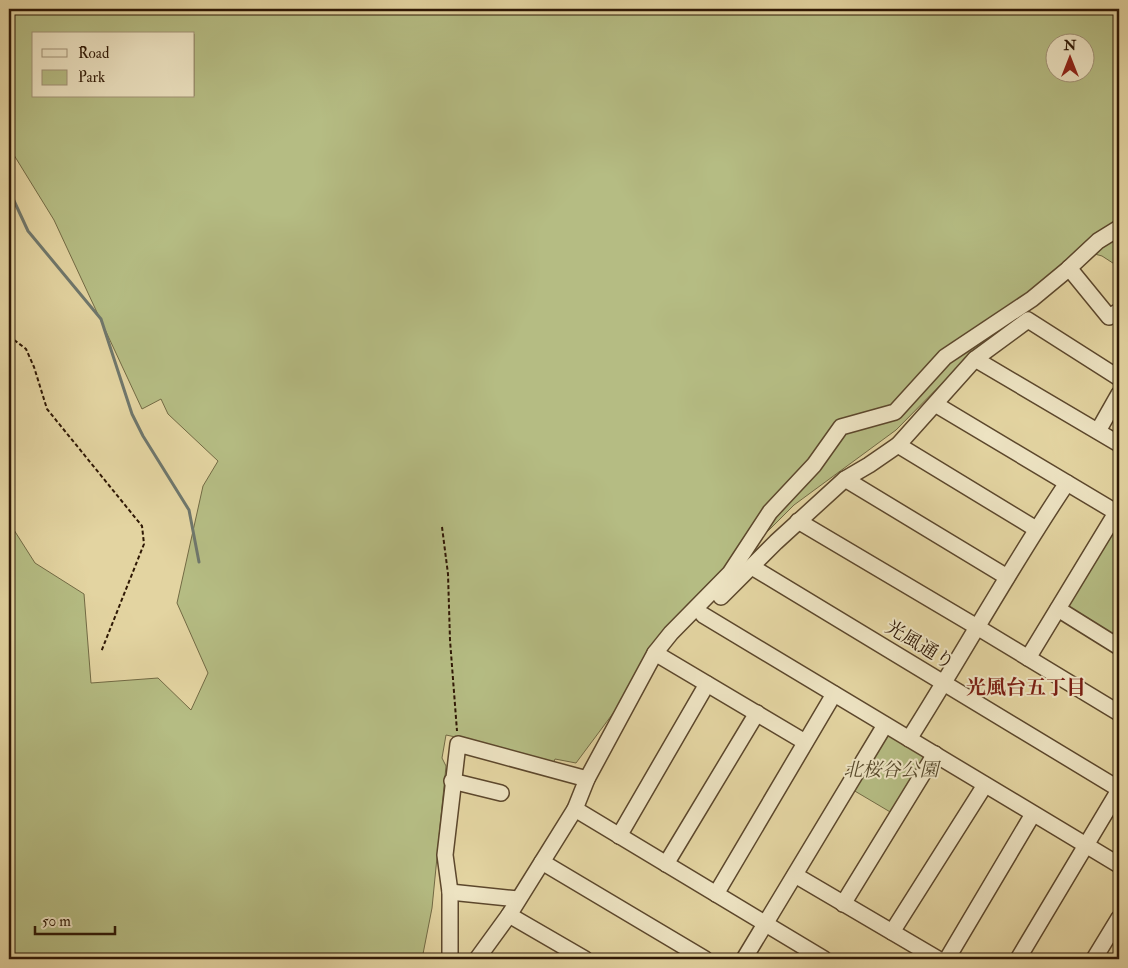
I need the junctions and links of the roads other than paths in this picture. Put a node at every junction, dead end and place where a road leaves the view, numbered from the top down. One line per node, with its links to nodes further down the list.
1 (1119, 228): 2 (street)
2 (1069, 268): 3 (street); 22 (street)
3 (1119, 311)
4 (975, 358): 5 (street); 7 (street); 8 (street)
5 (1119, 378)
6 (1119, 394): 8 (street)
7 (935, 404): 10 (street); 12 (street)
8 (1098, 431): 9 (street)
9 (1119, 444)
10 (898, 445): 11 (street); 15 (street)
11 (845, 479): 14 (street); 17 (street)
12 (1067, 483): 13 (street); 15 (street)
13 (1118, 511): 18 (street)
14 (798, 521): 16 (street); 20 (street)
15 (1036, 529): 17 (street)
16 (752, 567): 19 (street); 24 (street, 光風通り)
17 (1007, 577): 20 (street)
18 (1058, 609): 21 (street); 23 (street)
19 (703, 615): 22 (street); 26 (street)
20 (977, 627): 23 (street); 24 (street)
21 (1119, 647)
22 (655, 653): 25 (street); 33 (street)
23 (1028, 658): 28 (street)
24 (944, 683): 30 (street); 36 (street, 光風通り)
25 (707, 684): 27 (street); 40 (street)
26 (834, 694): 29 (street); 31 (street)
27 (757, 713): 31 (street); 43 (street)
28 (1119, 713)
29 (885, 725): 30 (street); 45 (street)
30 (910, 739): 32 (street)
31 (806, 742): 47 (street)
32 (935, 754): 35 (street); 49 (street)
33 (587, 779): 34 (street); 38 (street)
34 (452, 781): 37 (street); 46 (street)
35 (985, 785): 39 (street); 53 (street)
36 (1119, 789): 41 (street)
37 (501, 794)
38 (575, 809): 40 (street); 42 (street)
39 (1033, 814): 41 (street); 61 (street)
40 (619, 836): 43 (street)
41 (1086, 846): 44 (street); 62 (street)
42 (542, 862): 48 (street); 57 (street)
43 (666, 864): 47 (street)
44 (1119, 865)
45 (795, 875): 49 (street); 52 (street)
46 (450, 892): 48 (street); 54 (street)
47 (716, 894): 52 (street)
48 (518, 899): 50 (street)
49 (843, 904): 53 (street)
50 (509, 915): 55 (street); 56 (street)
51 (1119, 918): 63 (street)
52 (766, 924): 58 (street); 59 (street)
53 (892, 932): 60 (street)
54 (450, 959)
55 (477, 959)
56 (585, 959)
57 (705, 959)
58 (744, 959)
59 (824, 959)
60 (938, 959)
61 (947, 959)
62 (1018, 959)
63 (1094, 959)

